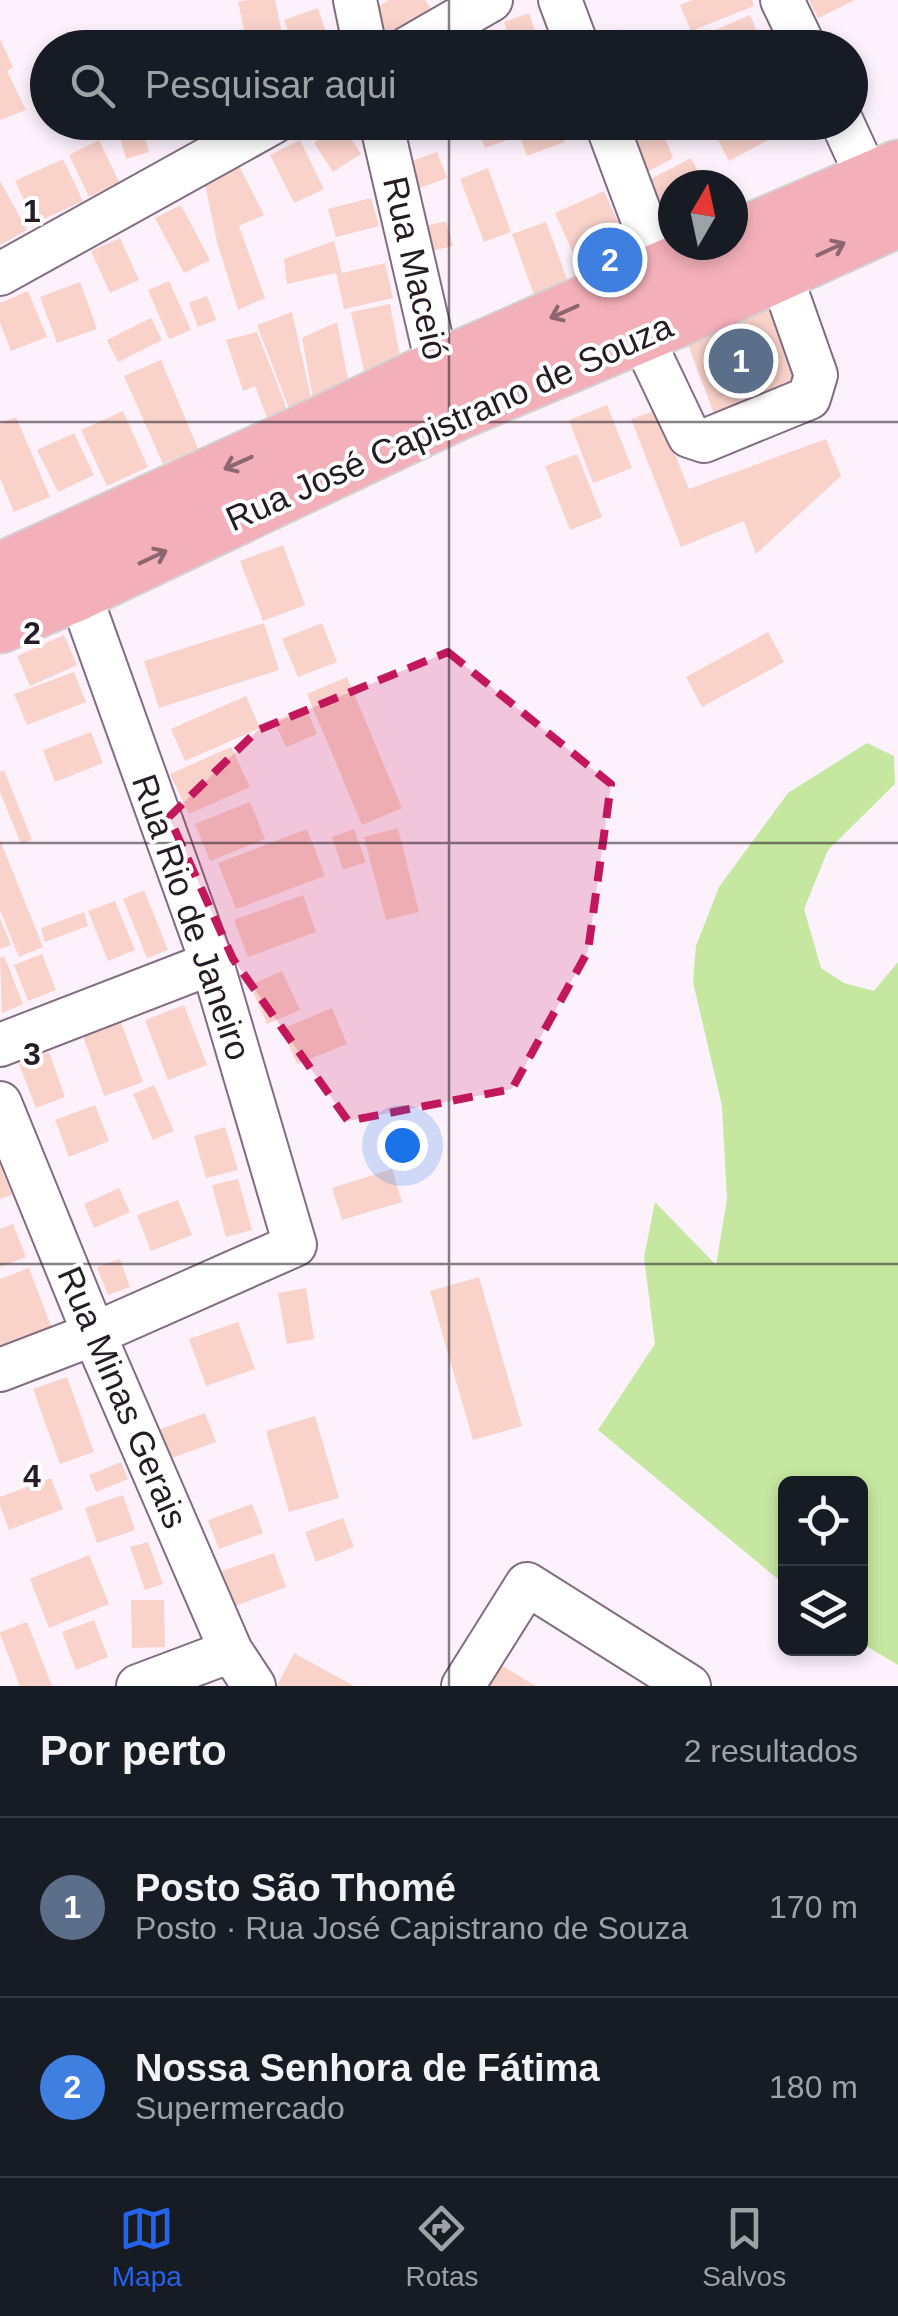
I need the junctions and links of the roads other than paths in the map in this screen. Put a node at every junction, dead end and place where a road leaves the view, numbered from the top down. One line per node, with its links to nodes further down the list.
1 (355, 0): 5 (street)
2 (491, 0): 6 (street)
3 (560, 0): 7 (street)
4 (782, 0): 8 (street)
5 (361, 30)
6 (439, 30)
7 (571, 30)
8 (796, 30)
9 (242, 140): 17 (street)
10 (385, 140): 19 (street, Rua Maceió)
11 (611, 140): 18 (street)
12 (853, 140): 13 (street)
13 (889, 197): 14 (main road); 16 (main road, Rua José Capistrano de Souza, one-way to 13)
14 (748, 235)
15 (704, 260): 18 (main road, Rua José Capistrano de Souza)
16 (780, 273): 18 (main road, Rua José Capistrano de Souza); 18 (street)
17 (0, 274)
18 (661, 307): 19 (main road, Rua José Capistrano de Souza)
19 (447, 390): 20 (main road, Rua José Capistrano de Souza)
20 (303, 460): 21 (main road, Rua José Capistrano de Souza, one-way to 21); 22 (main road, Rua José Capistrano de Souza, one-way to 20)
21 (0, 571)
22 (79, 592): 23 (main road, Rua José Capistrano de Souza); 24 (street, Rua Rio de Janeiro)
23 (0, 624)
24 (212, 963): 25 (street); 27 (street, Rua Rio de Janeiro)
25 (0, 1045)
26 (0, 1103): 27 (street, Rua Minas Gerais)
27 (94, 1334): 28 (street); 29 (street, Rua Minas Gerais)
28 (0, 1370)
29 (231, 1651): 30 (street); 31 (street, Rua Minas Gerais)
30 (138, 1686)
31 (254, 1686)
32 (462, 1686): 33 (street)
33 (689, 1686)

